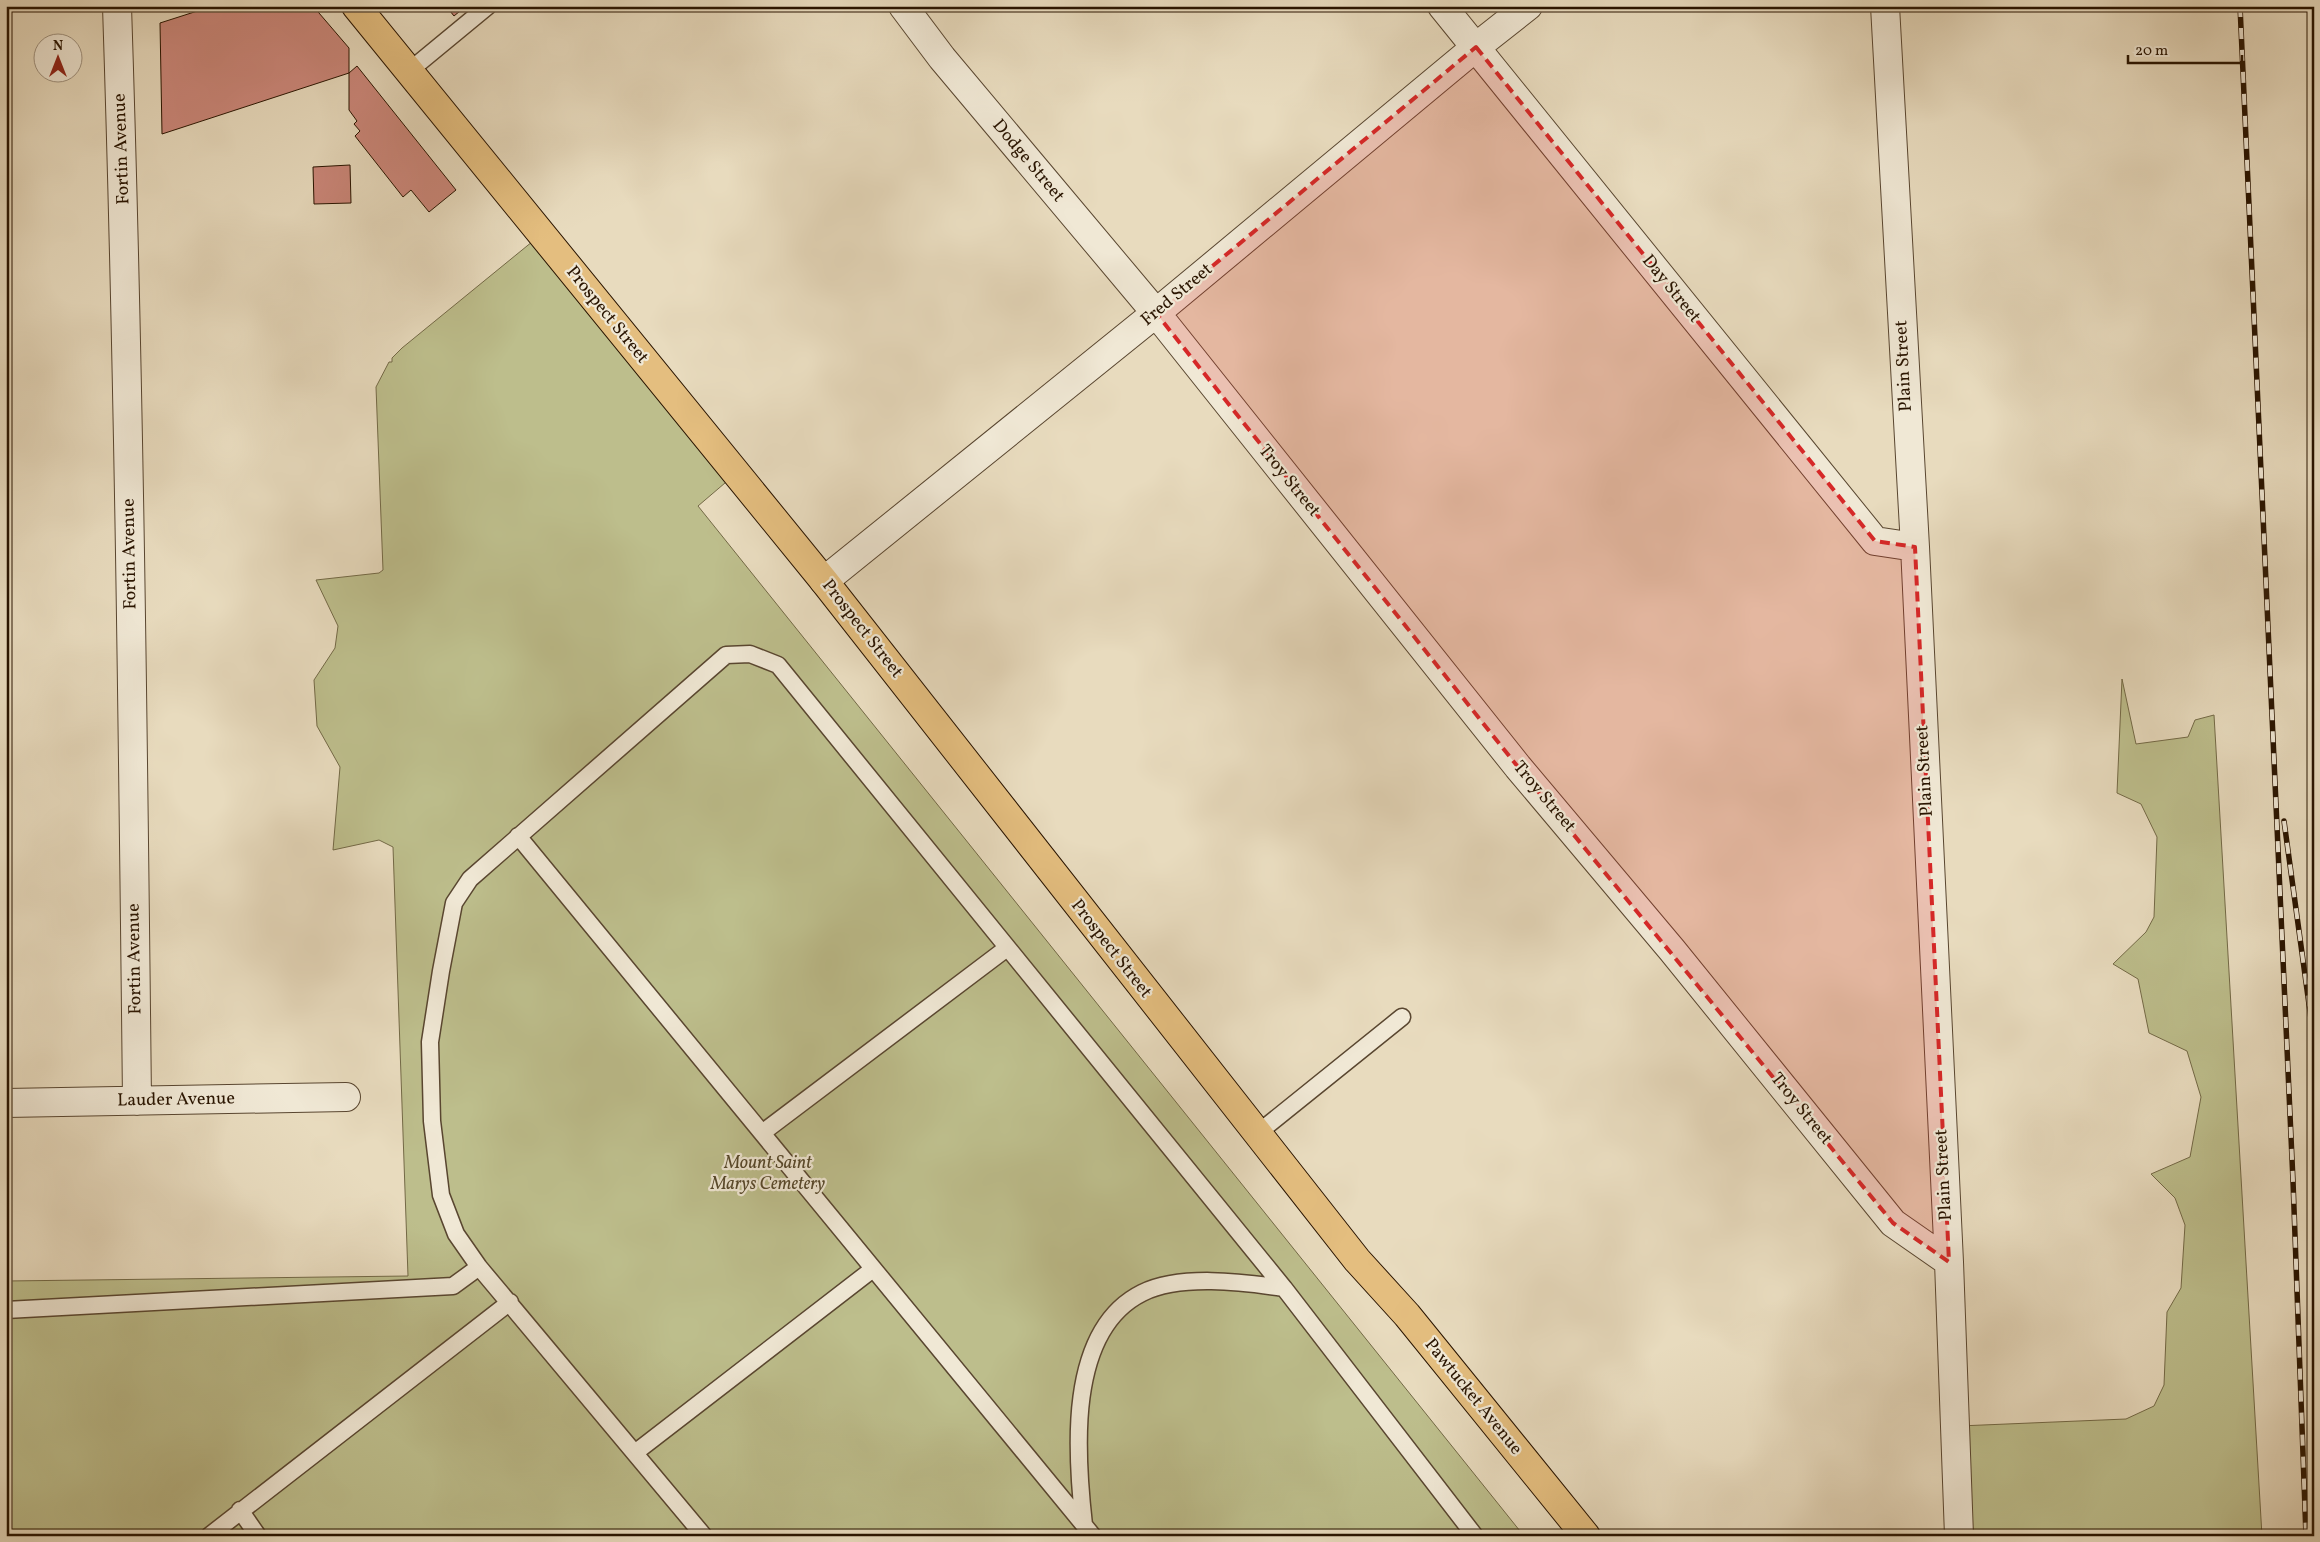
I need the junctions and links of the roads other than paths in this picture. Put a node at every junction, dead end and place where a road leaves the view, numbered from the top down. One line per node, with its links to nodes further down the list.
1 (117, 6): 17 (street, Fortin Avenue)
2 (356, 6): 9 (main road, Prospect Street)
3 (488, 6): 9 (lane)
4 (903, 6): 10 (street, Dodge Street)
5 (1442, 6): 8 (street, Day Street)
6 (1528, 6): 8 (street, Fred Street)
7 (1885, 6): 11 (street, Plain Street)
8 (1476, 47): 10 (street, Fred Street); 11 (street, Day Street)
9 (408, 72): 12 (main road, Prospect Street)
10 (1156, 313): 12 (street, Fred Street); 22 (street, Troy Street)
11 (1915, 548): 22 (street, Plain Street)
12 (824, 581): 20 (main road, Prospect Street)
13 (518, 836): 14 (lane); 19 (lane); 23 (lane)
14 (1008, 948): 19 (lane); 25 (lane)
15 (1402, 1017): 20 (lane)
16 (346, 1098): 17 (street, Lauder Avenue)
17 (137, 1101): 18 (street, Lauder Avenue)
18 (6, 1103)
19 (762, 1133): 24 (lane)
20 (1258, 1133): 21 (main road, Prospect Street)
21 (1357, 1260): 35 (main road, Pawtucket Avenue)
22 (1949, 1262): 36 (street, Plain Street)
23 (479, 1267): 26 (lane); 27 (lane)
24 (873, 1269): 28 (lane); 30 (lane)
25 (1284, 1288): 30 (lane); 34 (lane)
26 (510, 1302): 28 (lane); 29 (lane)
27 (6, 1310)
28 (636, 1452): 33 (lane)
29 (240, 1510): 31 (lane); 32 (lane)
30 (1088, 1532)
31 (209, 1536)
32 (258, 1536)
33 (704, 1536)
34 (1475, 1536)
35 (1586, 1536)
36 (1959, 1536)

